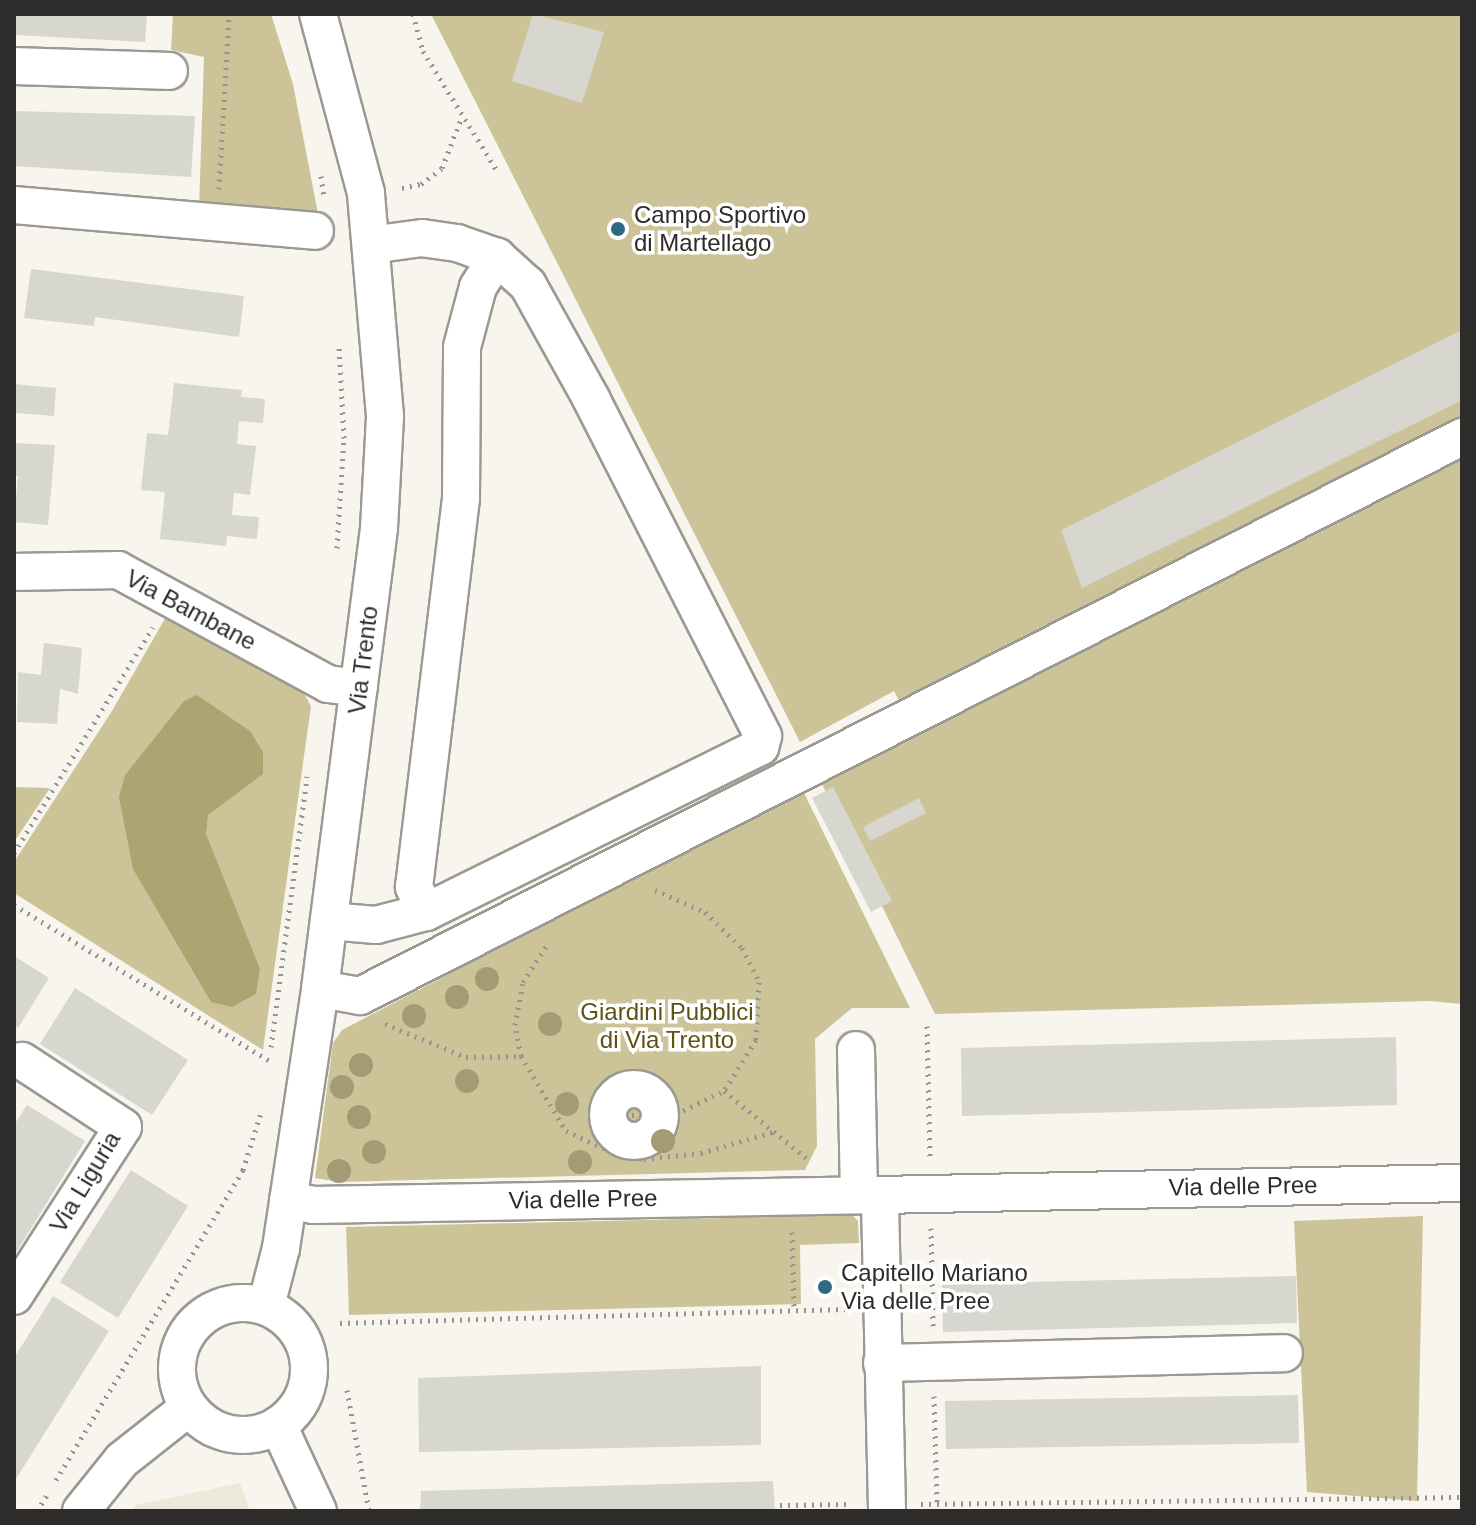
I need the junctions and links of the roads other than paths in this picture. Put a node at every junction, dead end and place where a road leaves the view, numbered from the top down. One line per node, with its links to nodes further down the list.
1 (318, 14): 6 (street, Via Trento)
2 (14, 66): 3 (street)
3 (169, 71)
4 (14, 205): 5 (street)
5 (321, 220)
6 (371, 245): 7 (street); 10 (street, Via Trento)
7 (497, 257): 11 (street); 11 (street)
8 (1462, 437): 13 (street)
9 (14, 572): 10 (street, Via Bambane)
10 (359, 688): 12 (street, Via Trento)
11 (426, 912): 12 (street)
12 (329, 921): 13 (street, Via Trento)
13 (320, 989): 18 (street, Via Trento)
14 (856, 1050): 17 (street)
15 (22, 1061): 19 (street, Via Liguria)
16 (1462, 1183): 17 (street, Via delle Pree)
17 (870, 1195): 18 (street, Via delle Pree); 22 (street)
18 (288, 1200): 20 (street, Via Trento)
19 (14, 1296)
20 (266, 1306): 23 (street); 24 (street)
21 (1284, 1353): 22 (street)
22 (882, 1363): 25 (street)
23 (189, 1407): 24 (street); 26 (street)
24 (278, 1425): 27 (street)
25 (887, 1506)
26 (81, 1511)
27 (318, 1511)

